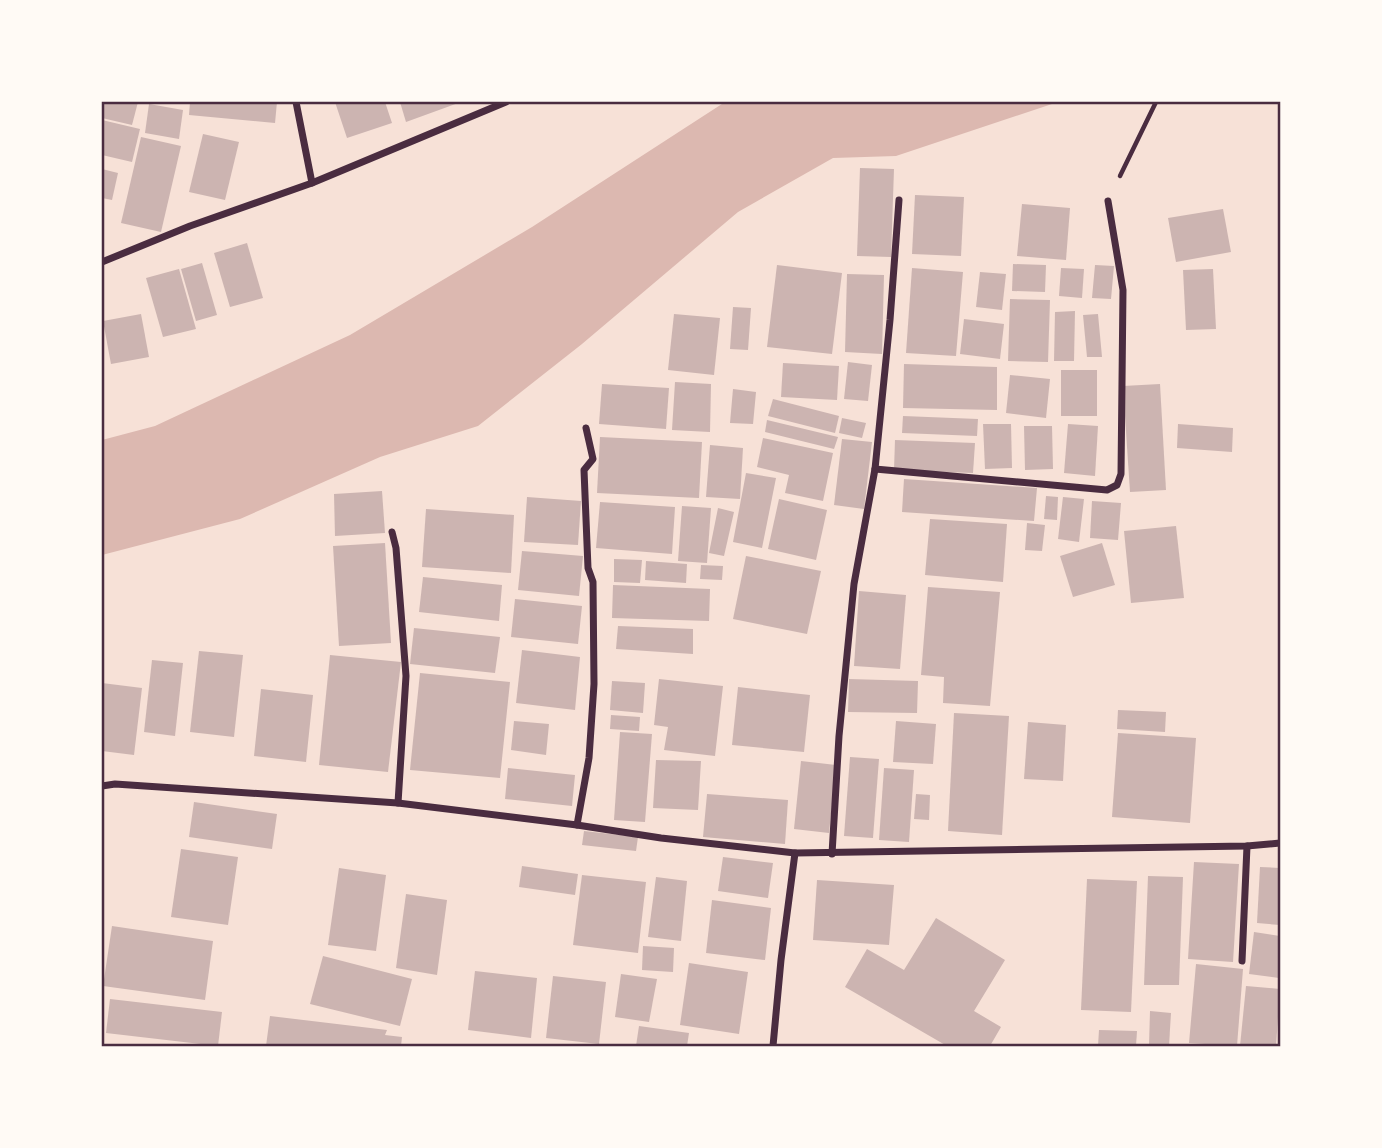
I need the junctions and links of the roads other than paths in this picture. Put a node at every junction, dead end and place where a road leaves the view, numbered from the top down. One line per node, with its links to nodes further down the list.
1 (296, 102): 3 (street)
2 (506, 102): 3 (street)
3 (312, 183): 6 (street)
4 (899, 200): 8 (street)
5 (1108, 201): 8 (street)
6 (102, 262)
7 (586, 428): 12 (street)
8 (875, 469): 16 (street)
9 (392, 532): 11 (street)
10 (102, 786): 11 (street)
11 (398, 803): 12 (street)
12 (577, 825): 15 (street)
13 (1280, 843): 14 (street)
14 (1247, 846): 16 (street); 17 (street)
15 (795, 853): 16 (street); 18 (street)
16 (832, 854)
17 (1242, 961)
18 (774, 1046)

